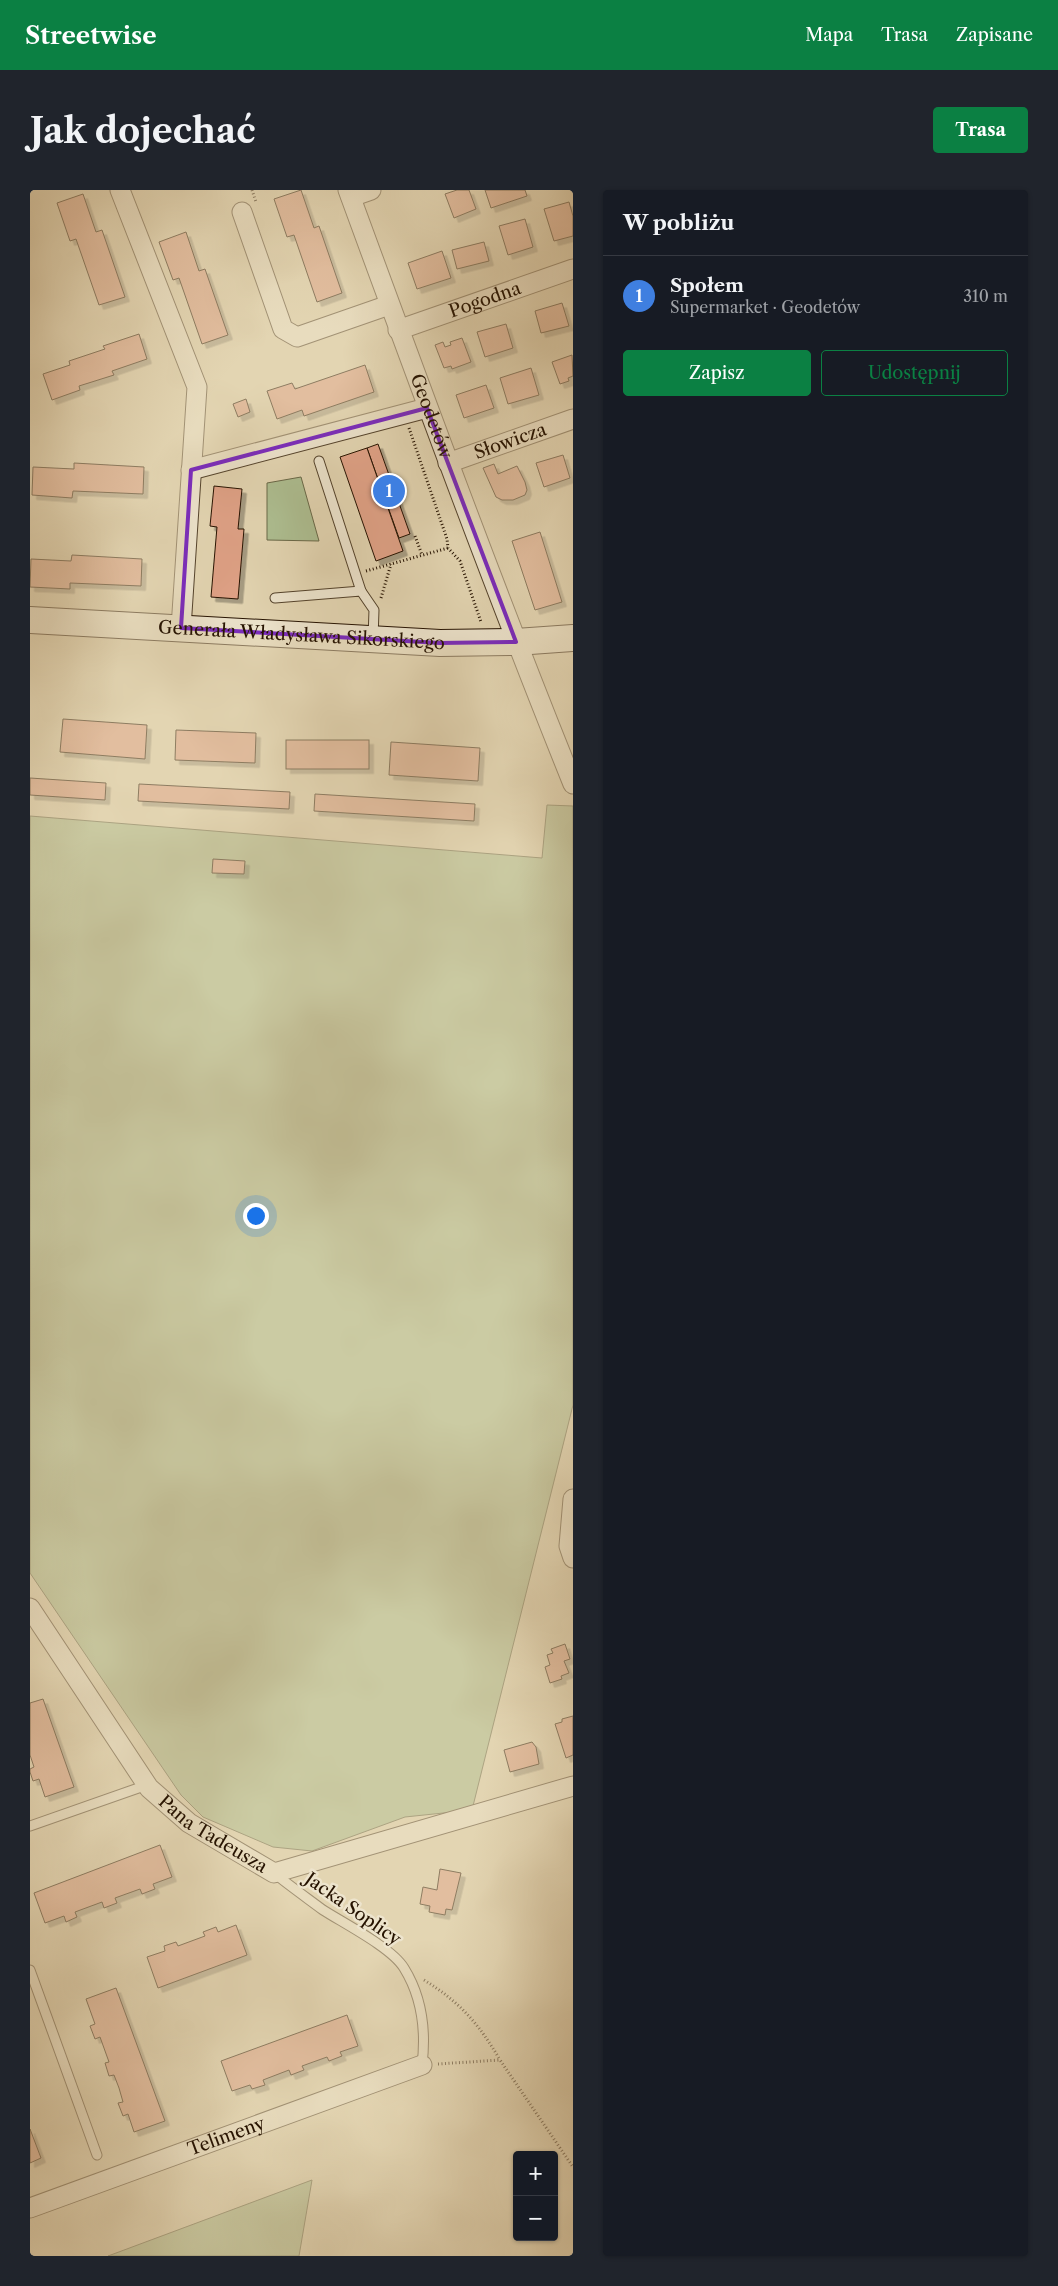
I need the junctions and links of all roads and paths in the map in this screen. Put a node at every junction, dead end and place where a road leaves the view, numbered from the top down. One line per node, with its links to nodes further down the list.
1 (120, 190): 14 (street)
2 (252, 190): 5 (path)
3 (371, 190): 4 (street)
4 (349, 194): 7 (street, Geodetów)
5 (250, 210): 7 (street)
6 (573, 269): 8 (street, Pogodna)
7 (389, 305): 8 (street, Geodetów)
8 (398, 330): 9 (street, Geodetów)
9 (427, 408): 10 (street); 13 (street, Geodetów)
10 (405, 414): 14 (street); 16 (path)
11 (573, 419): 13 (street, Słowicza)
12 (319, 461): 19 (lane)
13 (448, 463): 28 (street, Geodetów)
14 (192, 470): 25 (street)
15 (415, 536): 17 (path)
16 (448, 548): 17 (path); 24 (path)
17 (422, 555): 18 (path)
18 (391, 564): 19 (path); 22 (path)
19 (356, 574): 20 (lane)
20 (362, 591): 21 (lane); 22 (lane)
21 (274, 598)
22 (374, 610): 27 (lane)
23 (30, 620): 25 (street, Generała Władysława Sikorskiego)
24 (482, 625)
25 (181, 628): 27 (street, Generała Władysława Sikorskiego)
26 (573, 638): 28 (street, Generała Władysława Sikorskiego)
27 (373, 640): 28 (street, Generała Władysława Sikorskiego)
28 (516, 642): 29 (street, Geodetów)
29 (573, 784)
30 (573, 1499): 31 (street)
31 (573, 1558)
32 (30, 1608): 33 (street, Pana Tadeusza)
33 (147, 1785): 35 (lane); 36 (street, Pana Tadeusza)
34 (573, 1786): 36 (street, Pana Tadeusza)
35 (30, 1826)
36 (274, 1873): 37 (lane, Jacka Soplicy)
37 (404, 1968): 39 (path); 40 (lane, Jacka Soplicy)
38 (30, 1970): 41 (lane)
39 (500, 2060): 40 (path); 42 (path)
40 (422, 2065): 43 (street, Telimeny)
41 (97, 2154)
42 (573, 2167)
43 (30, 2208)

